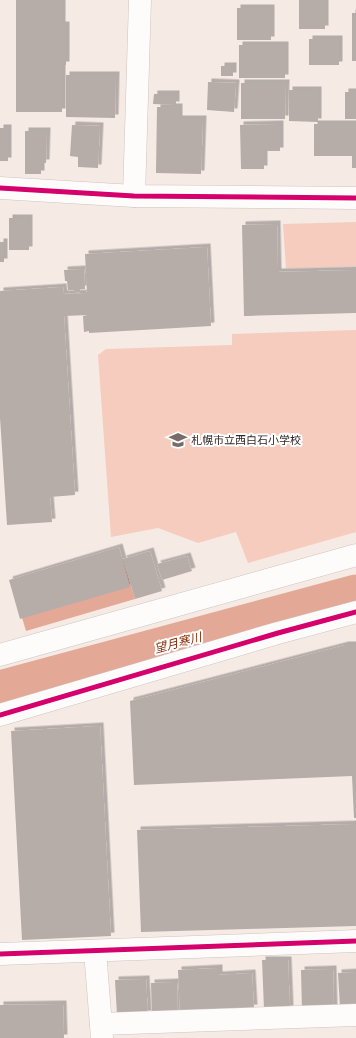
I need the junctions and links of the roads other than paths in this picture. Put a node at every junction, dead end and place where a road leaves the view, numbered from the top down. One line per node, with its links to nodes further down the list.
1 (140, 0): 3 (street)
2 (0, 188): 3 (street)
3 (134, 196): 4 (street)
4 (356, 198)
5 (356, 555): 7 (street)
6 (356, 612): 8 (street)
7 (0, 655)
8 (0, 715)
9 (356, 941): 10 (street)
10 (95, 950): 11 (street); 13 (street)
11 (0, 954)
12 (356, 1015): 13 (street)
13 (101, 1031)

